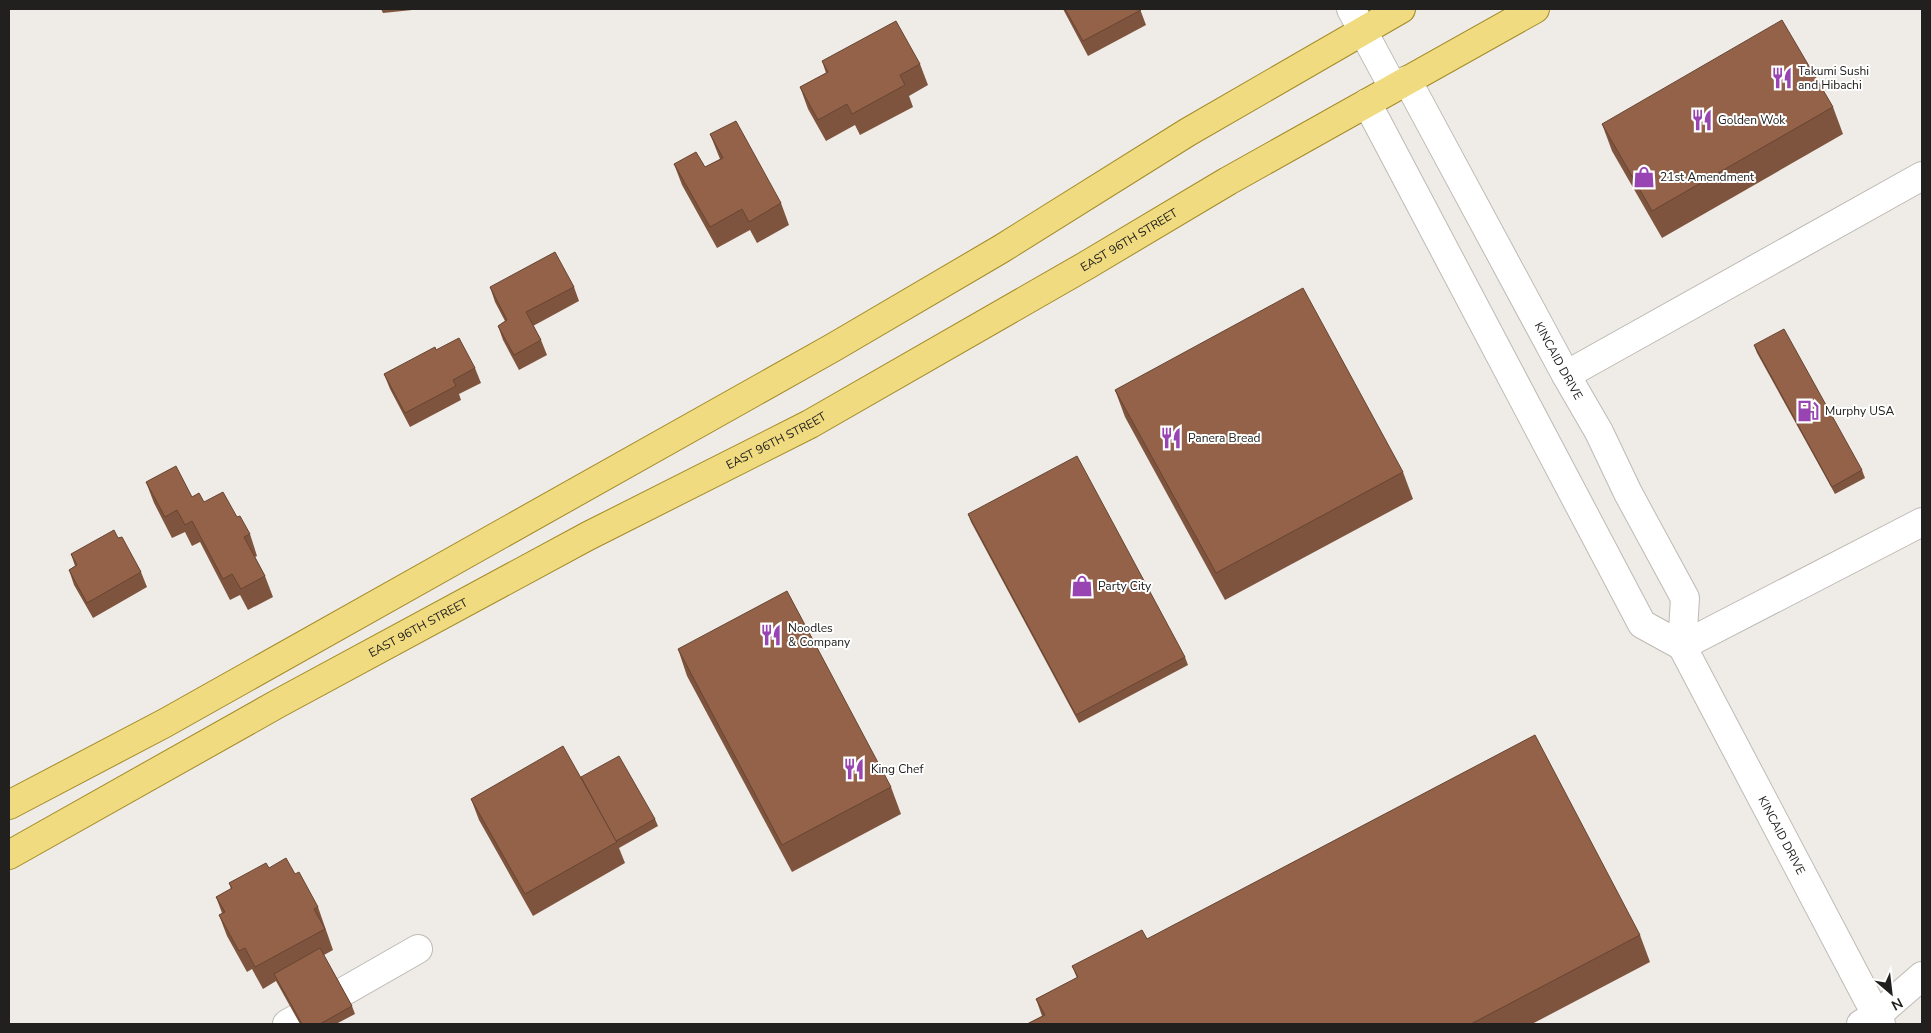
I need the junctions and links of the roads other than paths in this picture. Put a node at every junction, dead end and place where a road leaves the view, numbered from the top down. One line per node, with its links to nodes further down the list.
1 (1401, 9): 3 (main road)
2 (1535, 9): 4 (main road, EAST 96TH STREET)
3 (1357, 20): 4 (street, KINCAID DRIVE); 10 (main road)
4 (1400, 84): 5 (main road, EAST 96TH STREET); 7 (street, KINCAID DRIVE)
5 (1367, 102): 9 (street); 11 (main road, EAST 96TH STREET)
6 (1922, 176): 7 (street)
7 (1566, 375): 9 (street, KINCAID DRIVE)
8 (1922, 522): 9 (street)
9 (1682, 646): 14 (street, KINCAID DRIVE)
10 (9, 805)
11 (9, 855)
12 (418, 950): 15 (street)
13 (1922, 976): 14 (street)
14 (1872, 1022)
15 (287, 1024)

